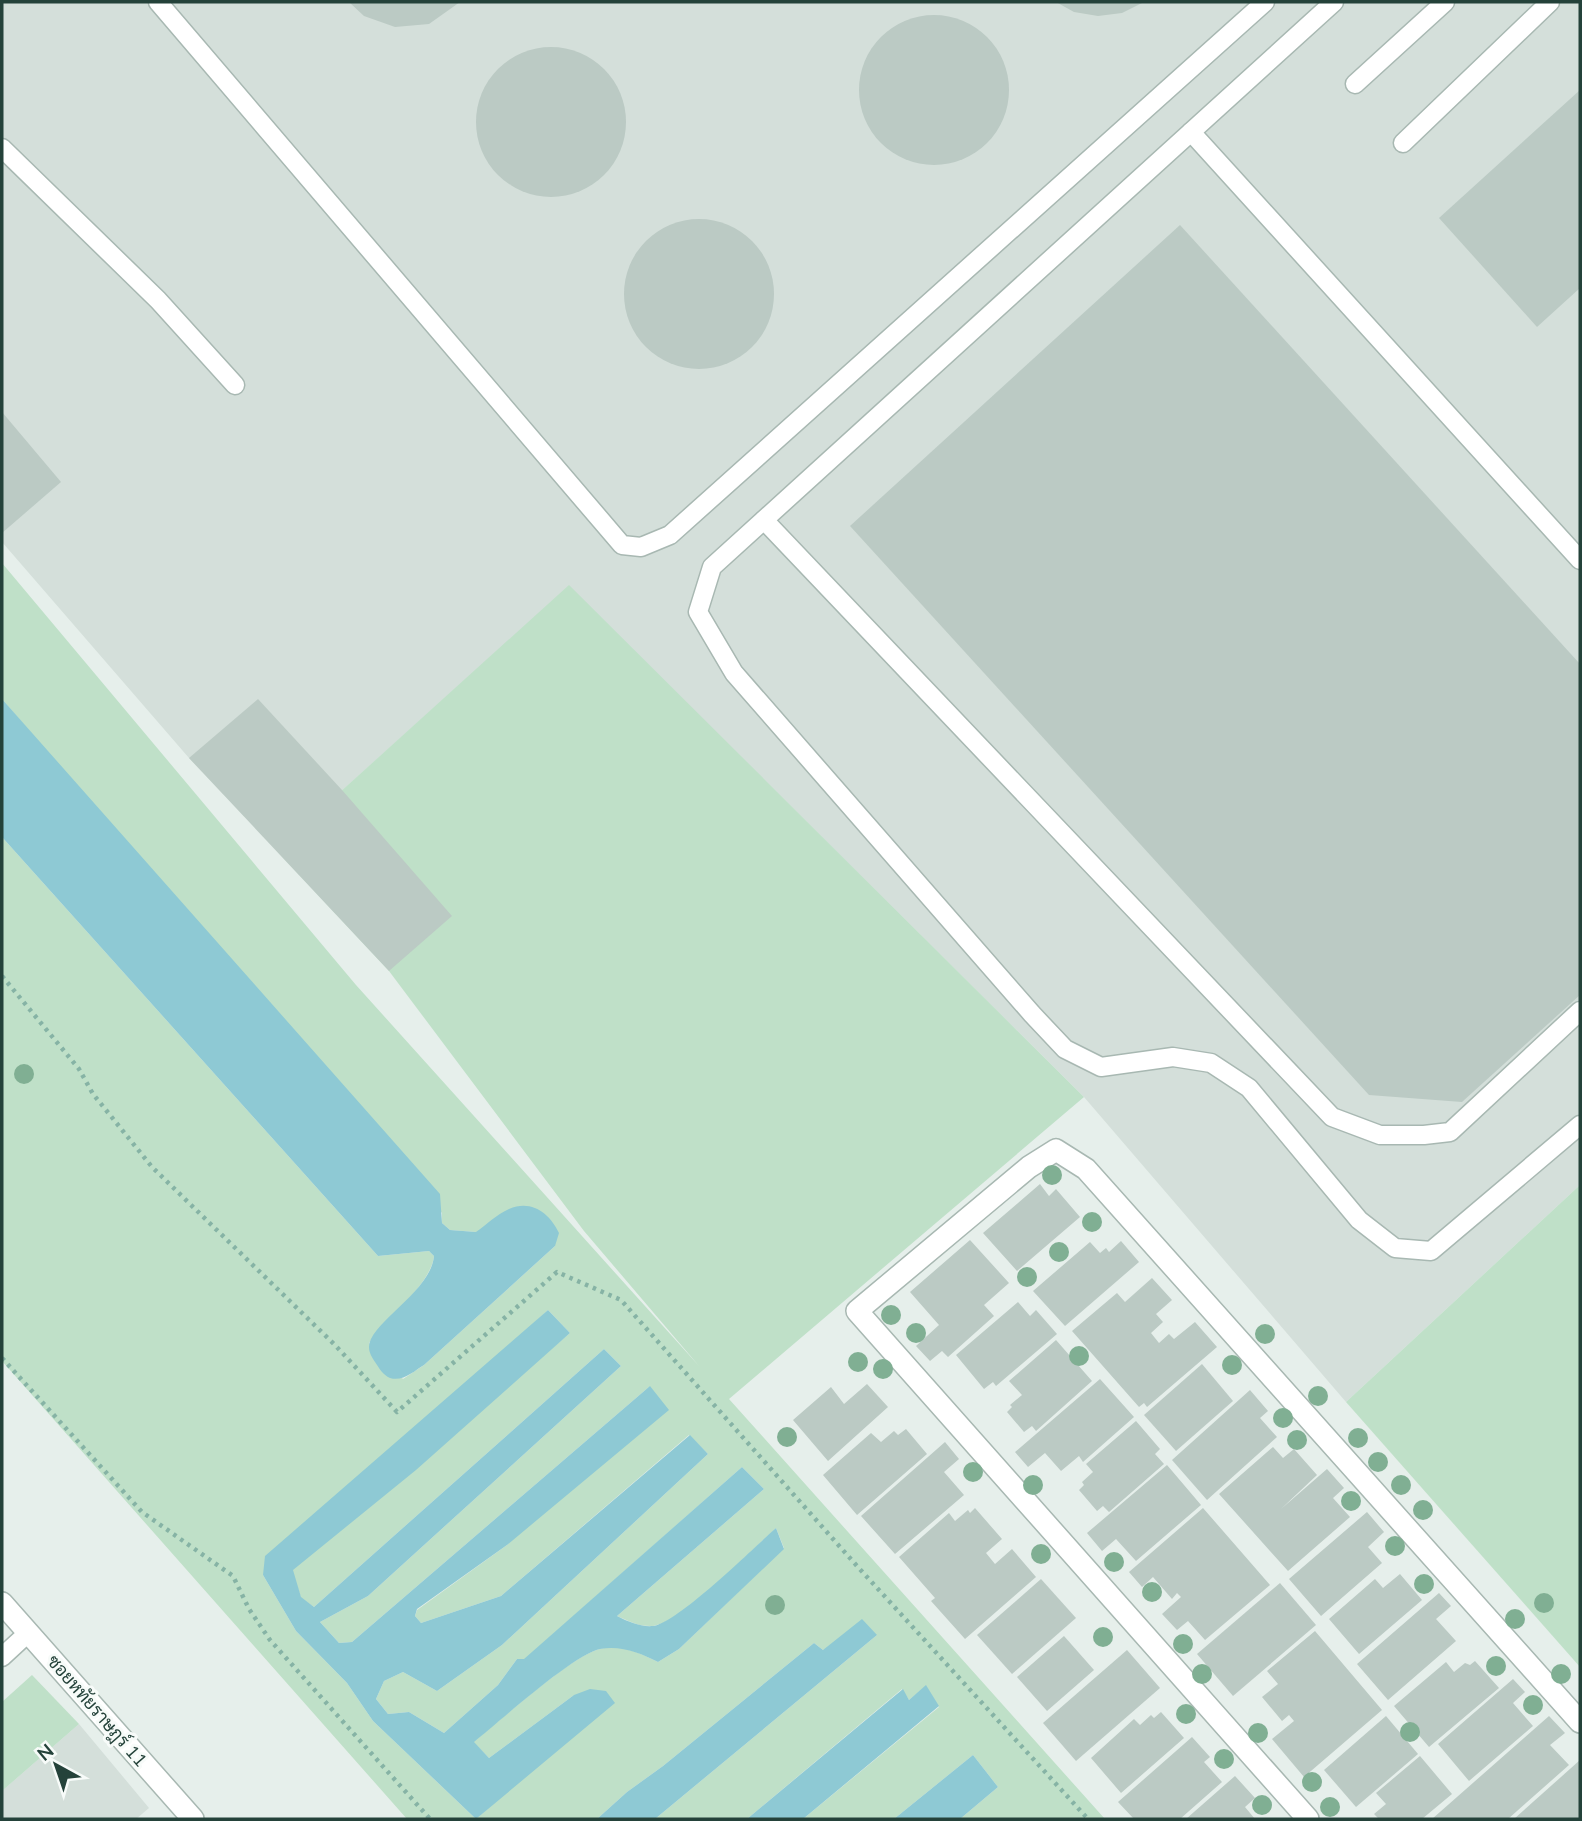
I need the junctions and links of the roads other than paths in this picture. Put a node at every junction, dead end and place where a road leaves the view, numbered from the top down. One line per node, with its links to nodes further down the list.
1 (158, 2): 2 (lane)
2 (1265, 2)
3 (1334, 2): 7 (lane)
4 (1445, 2): 6 (lane)
5 (1550, 2): 8 (lane)
6 (1354, 84)
7 (1191, 132): 11 (lane); 12 (lane)
8 (1403, 143)
9 (2, 148): 10 (lane)
10 (235, 385)
11 (764, 520): 13 (lane); 14 (lane)
12 (1580, 560)
13 (1580, 1011)
14 (1580, 1125)
15 (2, 1603): 16 (street, ซอยหทัยราษฎร์ 11)
16 (28, 1633): 17 (lane); 19 (street, ซอยหทัยราษฎร์ 11)
17 (2, 1657)
18 (1580, 1722): 20 (street)
19 (192, 1819)
20 (1308, 1819)

